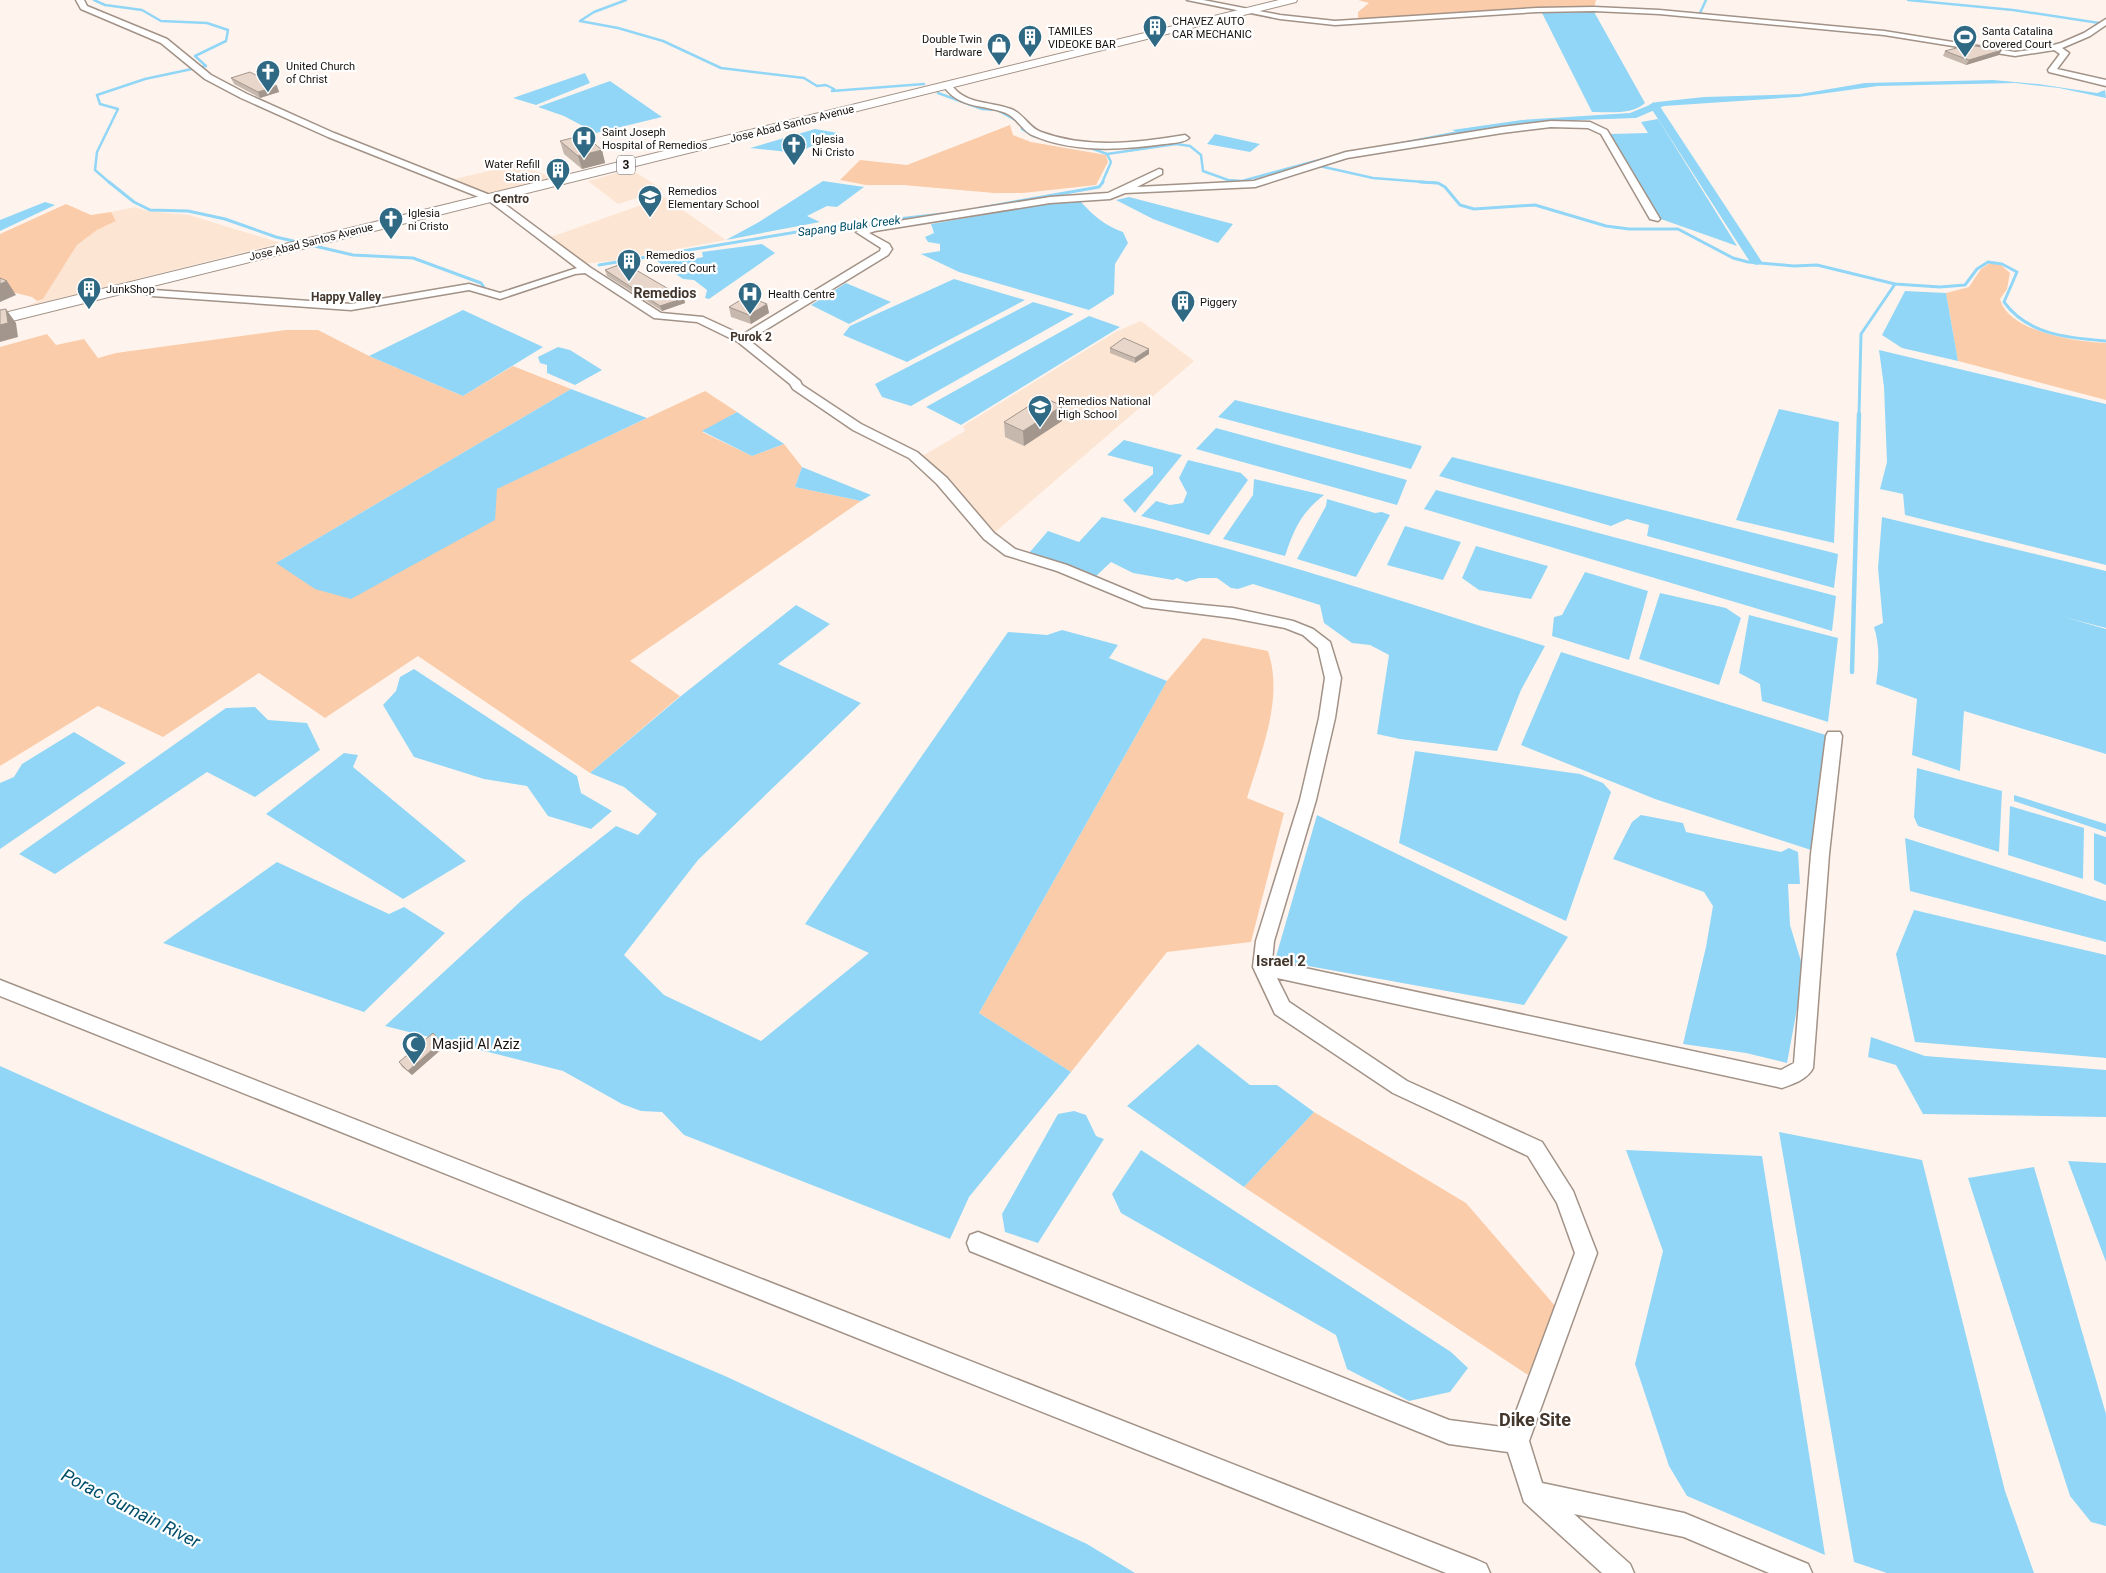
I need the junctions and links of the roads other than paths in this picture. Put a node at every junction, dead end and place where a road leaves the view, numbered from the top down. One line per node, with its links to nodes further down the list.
1 (80, 0): 12 (street)
2 (1191, 0): 4 (street)
3 (1292, 0): 4 (highway, Jose Abad Santos Avenue / 3)
4 (1248, 11): 6 (street); 8 (highway, Jose Abad Santos Avenue / 3)
5 (2103, 23): 6 (street)
6 (2054, 47): 7 (street)
7 (2104, 80)
8 (947, 85): 9 (street); 12 (highway, Jose Abad Santos Avenue / 3)
9 (1184, 138)
10 (1159, 172): 11 (street)
11 (1126, 190): 13 (street); 17 (street)
12 (492, 199): 14 (street); 15 (highway, Jose Abad Santos Avenue / 3)
13 (1655, 219)
14 (587, 270): 15 (street); 17 (street)
15 (134, 286): 16 (highway, Jose Abad Santos Avenue / 3)
16 (0, 319)
17 (742, 340): 19 (street)
18 (1834, 736): 19 (street)
19 (1262, 967): 22 (street)
20 (0, 988): 24 (street)
21 (978, 1243): 22 (street)
22 (1517, 1441): 23 (street)
23 (1533, 1493): 25 (street); 26 (street)
24 (1476, 1573)
25 (1621, 1573)
26 (1799, 1573)

